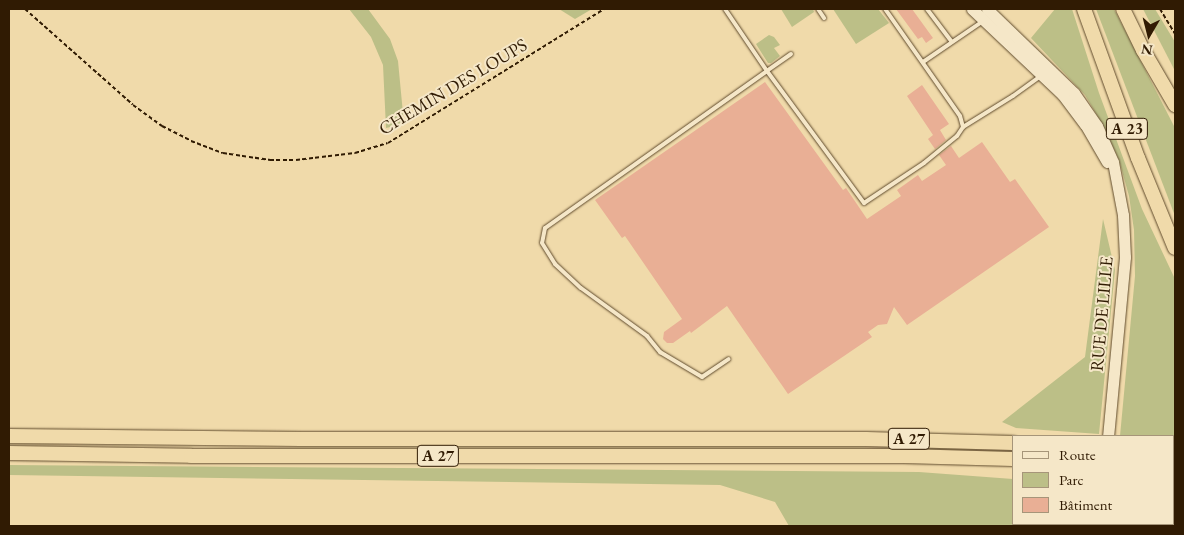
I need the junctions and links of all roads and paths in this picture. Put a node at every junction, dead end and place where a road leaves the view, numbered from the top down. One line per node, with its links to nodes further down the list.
1 (25, 9): 2 (path, CHEMIN DES LOUPS)
2 (604, 9)
3 (725, 9): 17 (lane)
4 (818, 9): 12 (lane)
5 (885, 9): 16 (lane)
6 (926, 9): 14 (lane)
7 (972, 9): 11 (main road, RUE DE LILLE)
8 (1084, 9): 22 (highway, A 23)
9 (1123, 9): 19 (highway)
10 (1160, 9): 13 (path)
11 (988, 14): 14 (lane); 18 (main road, RUE DE LILLE); 21 (main road, RUE DE LILLE)
12 (824, 18)
13 (1175, 34)
14 (952, 42): 16 (lane)
15 (791, 54): 17 (lane)
16 (923, 62): 20 (lane)
17 (767, 71): 20 (lane); 23 (lane)
18 (1042, 74): 20 (lane); 21 (main road, RUE DE LILLE)
19 (1175, 105)
20 (963, 127)
21 (1120, 194): 24 (main road, RUE DE LILLE)
22 (1175, 248)
23 (729, 359)
24 (1108, 435)
25 (9, 436): 26 (highway, A 27)
26 (1012, 443)
27 (9, 453): 28 (highway, A 27)
28 (867, 456): 29 (highway, A 27); 30 (highway)
29 (1012, 460)
30 (1012, 467)

